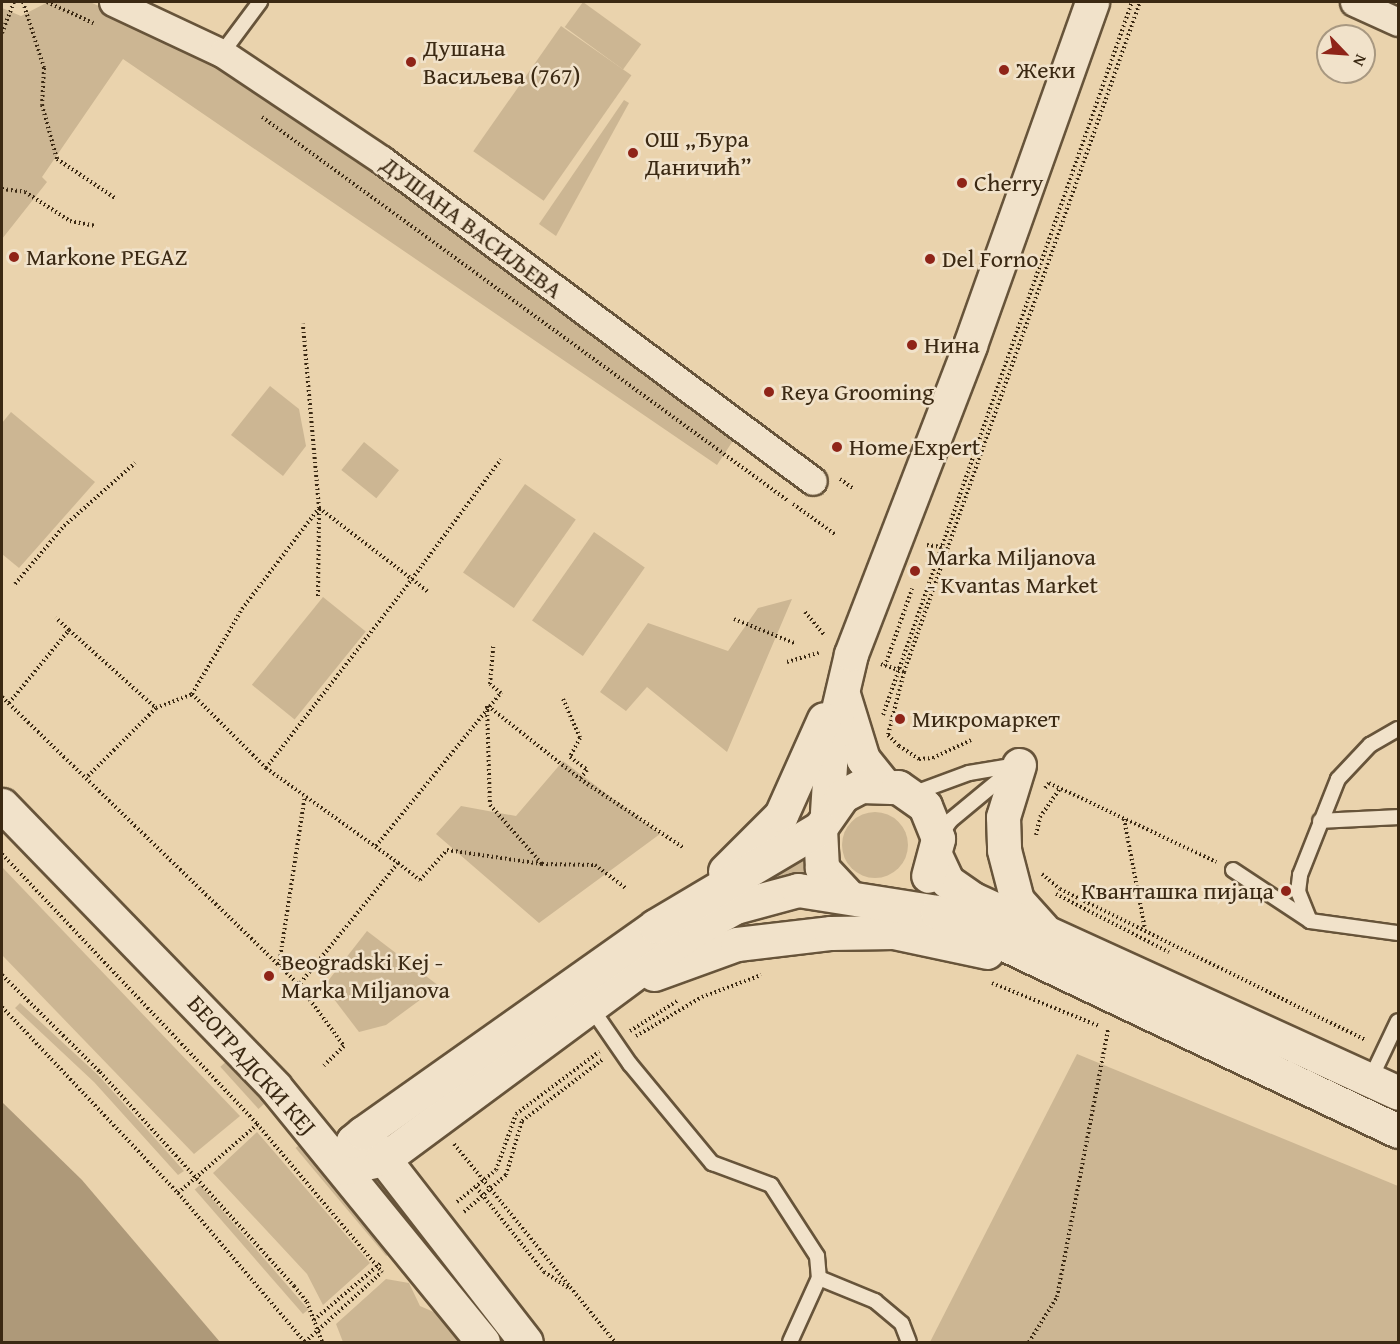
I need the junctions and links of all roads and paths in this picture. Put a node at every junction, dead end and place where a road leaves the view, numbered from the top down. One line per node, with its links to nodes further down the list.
1 (14, 2): 12 (path)
2 (23, 2): 16 (path)
3 (47, 2): 11 (path)
4 (113, 2): 13 (street, ДУШАНА ВАСИЉЕВА)
5 (260, 2): 13 (lane)
6 (1092, 2): 40 (main road)
7 (1132, 2): 24 (path)
8 (1140, 2): 41 (path)
9 (1354, 2): 10 (street)
10 (1398, 22)
11 (100, 27)
12 (2, 33)
13 (222, 53): 22 (street, ДУШАНА ВАСИЉЕВА)
14 (255, 111): 19 (path)
15 (2, 189): 17 (path)
16 (115, 198)
17 (94, 226)
18 (303, 324): 23 (path)
19 (728, 457)
20 (501, 459): 27 (path)
21 (135, 463): 28 (path)
22 (813, 481)
23 (319, 508): 27 (path); 30 (path); 42 (path)
24 (942, 547): 25 (path); 41 (path)
25 (924, 554)
26 (916, 576): 39 (path)
27 (412, 579): 29 (path); 55 (path)
28 (15, 584)
29 (429, 593)
30 (318, 596)
31 (805, 612): 35 (path)
32 (56, 618): 34 (path)
33 (734, 620): 36 (path)
34 (69, 630): 45 (path); 47 (path)
35 (827, 639)
36 (794, 643)
37 (493, 646): 46 (path)
38 (787, 662): 40 (path)
39 (885, 666): 40 (path); 41 (path)
40 (848, 668): 58 (main road); 65 (main road); 80 (main road)
41 (901, 671): 48 (path); 51 (path)
42 (192, 694): 47 (path); 55 (path)
43 (2, 697): 45 (path)
44 (563, 699): 57 (path)
45 (9, 703): 56 (path)
46 (488, 706): 57 (path); 68 (path); 73 (path)
47 (156, 708): 56 (path)
48 (880, 724)
49 (1398, 729): 66 (lane)
50 (880, 733): 52 (path)
51 (971, 740)
52 (880, 742)
53 (940, 764): 58 (path)
54 (1019, 765): 58 (lane); 70 (lane); 84 (main road)
55 (266, 768): 60 (path)
56 (88, 776): 86 (path)
57 (580, 779): 69 (path)
58 (903, 781): 65 (main road); 70 (main road)
59 (1060, 788): 61 (path); 64 (path); 67 (path)
60 (305, 796): 68 (path); 86 (path)
61 (1037, 797)
62 (2, 805): 108 (main road, БЕОГРАДСКИ КЕЈ)
63 (1398, 817): 66 (lane)
64 (1124, 819): 75 (path); 82 (path)
65 (823, 820): 78 (main road); 80 (main road)
66 (1320, 821): 81 (lane)
67 (1035, 841)
68 (376, 846): 72 (path)
69 (684, 848)
70 (937, 848): 79 (main road); 84 (main road)
71 (2, 854): 103 (path)
72 (398, 863): 73 (path); 91 (path)
73 (543, 864): 77 (path)
74 (1041, 868): 82 (path)
75 (1233, 870): 81 (lane)
76 (1034, 876): 85 (path)
77 (625, 888)
78 (849, 897): 79 (main road); 93 (main road)
79 (891, 902): 90 (main road)
80 (685, 907): 105 (main road)
81 (1310, 921): 83 (lane)
82 (1145, 929): 99 (path)
83 (1398, 933)
84 (1050, 936): 101 (main road)
85 (1187, 961)
86 (279, 965): 91 (path)
87 (771, 972): 98 (path)
88 (2, 975): 109 (path)
89 (983, 979): 96 (path)
90 (1090, 984): 93 (main road); 104 (main road)
91 (299, 985): 100 (path)
92 (683, 997): 98 (path)
93 (602, 1002): 98 (lane); 107 (main road)
94 (2, 1007): 113 (path)
95 (1398, 1023): 99 (lane)
96 (1108, 1029): 97 (path); 132 (path)
97 (1119, 1034)
98 (616, 1045): 110 (path); 112 (path); 121 (lane)
99 (1386, 1050): 101 (lane)
100 (324, 1065)
101 (1384, 1086)
102 (266, 1117): 103 (path)
103 (257, 1124): 109 (path); 118 (path)
104 (1398, 1131)
105 (363, 1133): 107 (main road); 108 (main road)
106 (446, 1135): 110 (path)
107 (384, 1159): 108 (main road); 128 (main road)
108 (344, 1168): 127 (main road, БЕОГРАДСКИ КЕЈ)
109 (197, 1176): 113 (path); 123 (path)
110 (484, 1179): 111 (path); 112 (path)
111 (476, 1187): 114 (path); 115 (path)
112 (492, 1190): 114 (path); 122 (path)
113 (178, 1193): 125 (path)
114 (484, 1197): 116 (path); 122 (path)
115 (449, 1208)
116 (457, 1218)
117 (389, 1256): 118 (path)
118 (376, 1266): 120 (path); 123 (path)
119 (389, 1268): 120 (path)
120 (382, 1272): 124 (path)
121 (819, 1278): 130 (lane); 131 (lane)
122 (573, 1291): 129 (path)
123 (314, 1320): 124 (path)
124 (317, 1330): 125 (path); 126 (path)
125 (305, 1342)
126 (322, 1342)
127 (483, 1342)
128 (526, 1342)
129 (615, 1342)
130 (790, 1342)
131 (909, 1342)
132 (1029, 1342)

